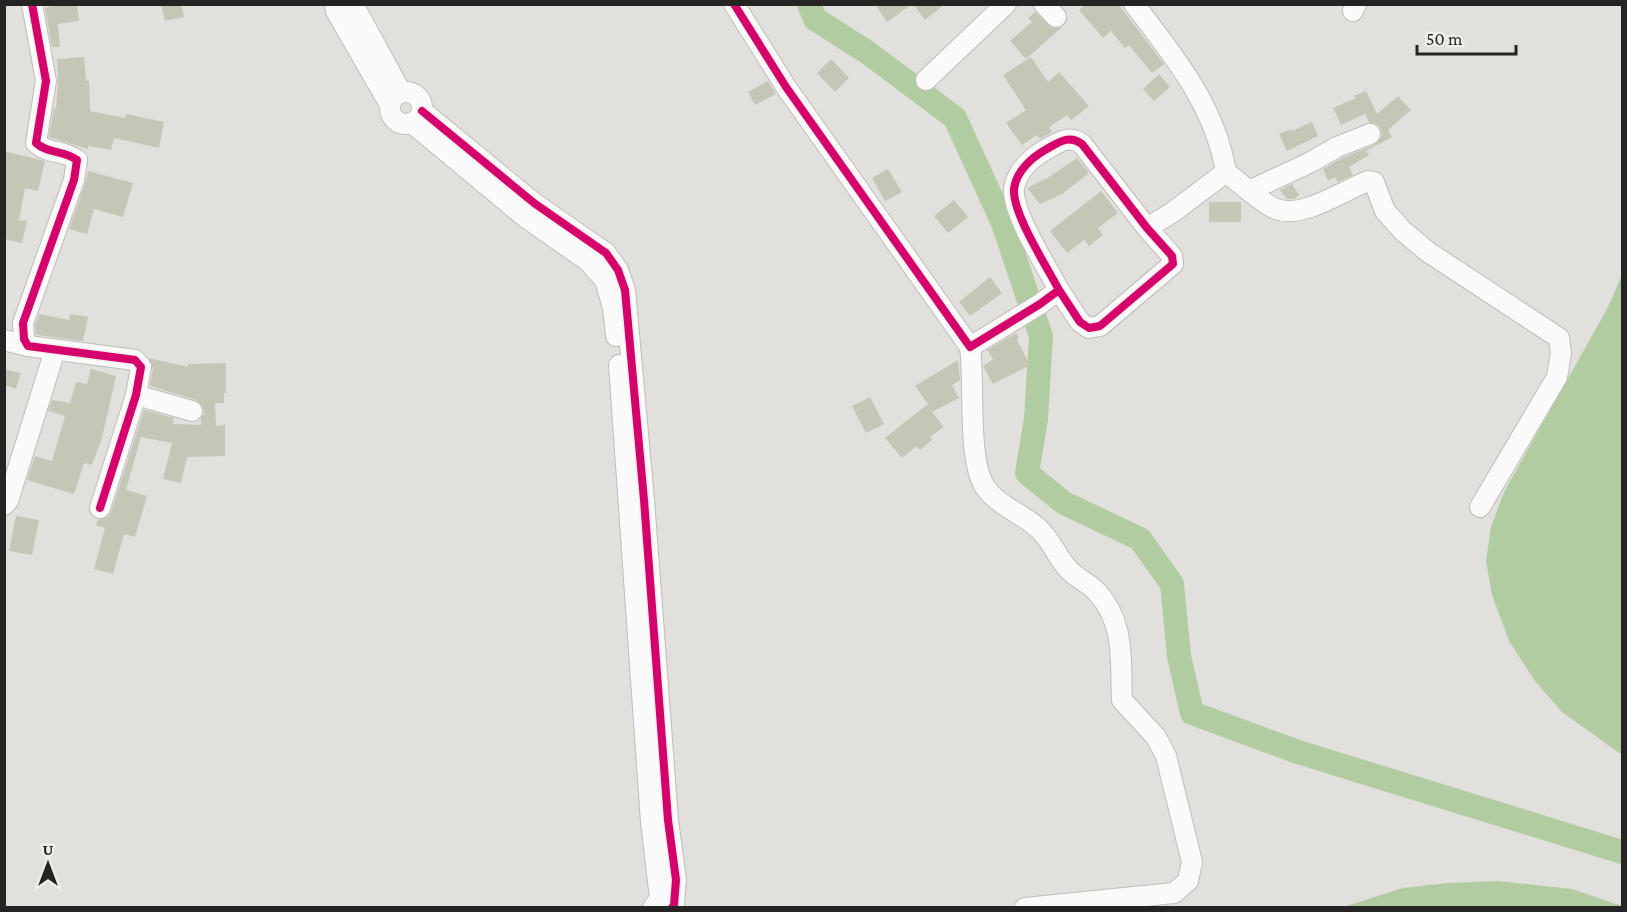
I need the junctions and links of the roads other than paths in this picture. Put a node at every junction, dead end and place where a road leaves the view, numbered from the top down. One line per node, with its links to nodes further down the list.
1 (32, 4): 16 (street)
2 (335, 4): 8 (street)
3 (353, 4): 8 (street)
4 (734, 4): 17 (street)
5 (1006, 4): 7 (street)
6 (1134, 4): 11 (street)
7 (926, 80)
8 (396, 99): 9 (street); 9 (street)
9 (417, 117): 24 (street)
10 (1370, 134): 12 (street)
11 (1226, 172): 12 (street); 13 (street)
12 (1249, 191): 22 (street)
13 (1147, 228): 14 (street); 14 (street)
14 (1059, 290): 17 (street)
15 (4, 340): 16 (street)
16 (28, 346): 18 (street)
17 (970, 347): 25 (street)
18 (55, 350): 19 (street); 21 (street)
19 (136, 395): 20 (street); 23 (street)
20 (192, 411)
21 (4, 505)
22 (1480, 507)
23 (100, 508)
24 (667, 905)
25 (1025, 908)

